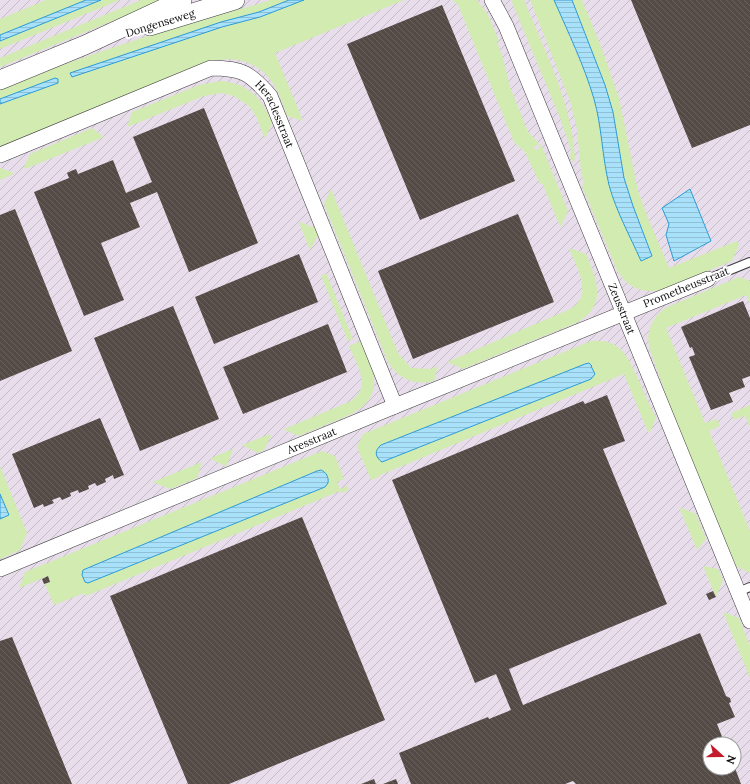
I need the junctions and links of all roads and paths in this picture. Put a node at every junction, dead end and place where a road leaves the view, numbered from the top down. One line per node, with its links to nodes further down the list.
1 (182, 0): 6 (street, Dongenseweg)
2 (235, 0): 6 (street, Dongenseweg)
3 (492, 0): 5 (street, Zeusstraat)
4 (498, 0): 5 (street, Zeusstraat)
5 (506, 26): 11 (street, Zeusstraat)
6 (85, 45): 7 (street, Dongenseweg)
7 (0, 80)
8 (0, 155): 12 (street, Heraclesstraat)
9 (750, 262): 10 (lane, Prometheusstraat)
10 (708, 278): 11 (street, Prometheusstraat)
11 (622, 313): 12 (street, Aresstraat); 14 (street, Zeusstraat)
12 (395, 406): 13 (street, Aresstraat)
13 (0, 569)
14 (744, 589): 15 (street, Zeusstraat)
15 (750, 621)

